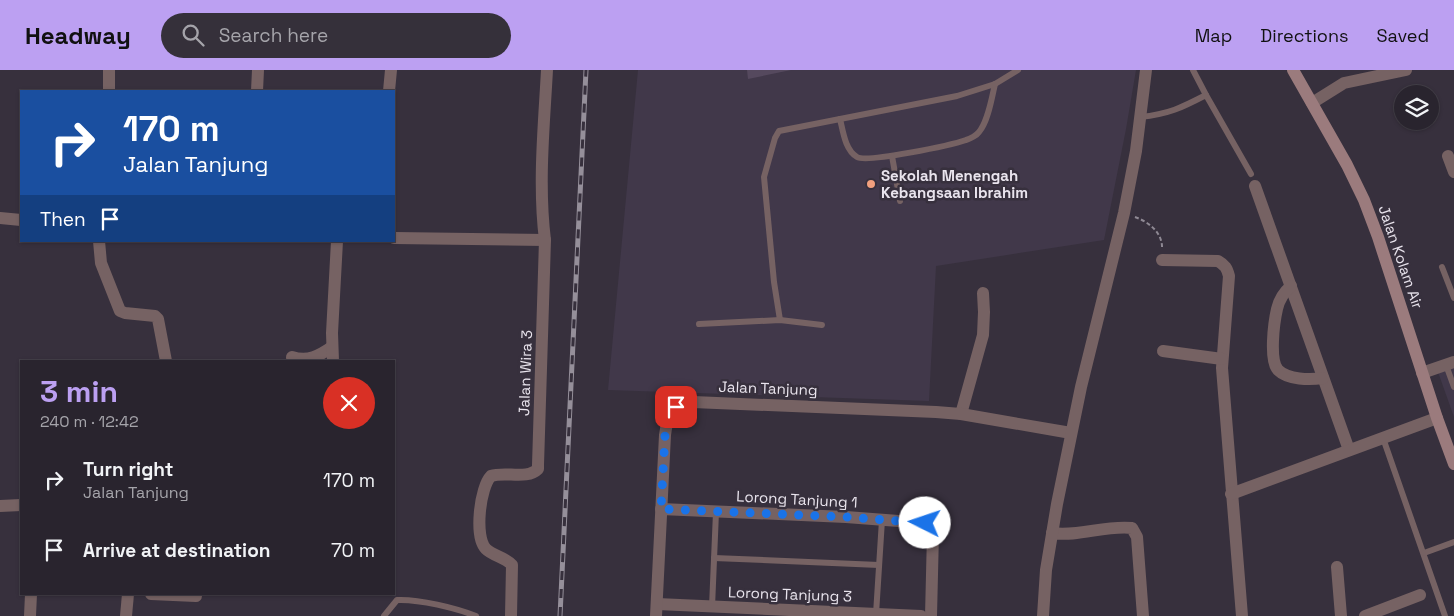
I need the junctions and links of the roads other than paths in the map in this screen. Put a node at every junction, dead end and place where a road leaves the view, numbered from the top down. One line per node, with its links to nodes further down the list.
1 (109, 70): 11 (street)
2 (258, 70): 12 (street)
3 (391, 70): 13 (street)
4 (547, 70): 26 (street, Jalan Wira 3)
5 (1018, 70): 10 (lane)
6 (1146, 70): 16 (street)
7 (1193, 70): 14 (lane)
8 (1293, 70): 15 (main road, Jalan Kolam Air)
9 (1406, 70): 15 (street)
10 (995, 84): 17 (lane); 18 (lane)
11 (109, 90)
12 (257, 90)
13 (389, 90)
14 (1206, 95): 16 (lane); 21 (lane)
15 (1312, 103): 44 (main road, Jalan Kolam Air)
16 (1140, 117): 49 (street)
17 (840, 119): 18 (lane); 34 (lane)
18 (892, 156): 22 (lane)
19 (1448, 156): 20 (street)
20 (1454, 172)
21 (1253, 180): 31 (street)
22 (900, 201)
23 (0, 218): 24 (street)
24 (20, 220)
25 (395, 238): 26 (street)
26 (545, 240): 79 (street, Jalan Wira 3)
27 (100, 242): 41 (street)
28 (337, 242): 37 (street)
29 (1162, 260): 40 (street)
30 (1442, 267): 33 (lane)
31 (1291, 286): 45 (street); 45 (street)
32 (983, 293): 47 (street)
33 (1454, 298)
34 (780, 320): 35 (lane); 36 (lane)
35 (699, 324)
36 (822, 325)
37 (332, 347): 39 (street); 42 (street)
38 (1163, 351): 40 (street)
39 (301, 359)
40 (1222, 359): 53 (street)
41 (166, 360)
42 (333, 360)
43 (1450, 364): 44 (street); 46 (lane)
44 (1422, 373): 48 (main road, Jalan Kolam Air)
45 (1323, 378): 51 (street)
46 (1454, 387)
47 (961, 414): 49 (street, Jalan Tanjung); 56 (street, Jalan Tanjung)
48 (1437, 418): 50 (street); 52 (main road, Jalan Kolam Air)
49 (1071, 433): 59 (street)
50 (1383, 438): 51 (street); 61 (lane)
51 (1349, 450): 53 (street)
52 (1454, 464)
53 (1231, 494): 84 (street)
54 (20, 505): 55 (street)
55 (0, 506)
56 (661, 509): 57 (street, Lorong Tanjung 1); 71 (street, Jalan Tanjung)
57 (716, 512): 58 (street, Lorong Tanjung 1); 62 (lane)
58 (882, 520): 63 (lane); 81 (street, Lorong Tanjung 1)
59 (1052, 533): 82 (street); 83 (street)
60 (1454, 542): 61 (lane)
61 (1424, 553): 87 (lane)
62 (714, 558): 63 (lane); 70 (lane)
63 (879, 565): 74 (lane)
64 (1337, 567): 85 (street)
65 (31, 595): 75 (street)
66 (128, 595): 76 (street)
67 (174, 595): 69 (street)
68 (1420, 595): 86 (street)
69 (196, 596)
70 (712, 607): 71 (street, Lorong Tanjung 3); 72 (street, Lorong Tanjung 3)
71 (657, 610)
72 (760, 612): 73 (street, Lorong Tanjung 3)
73 (837, 614): 74 (street, Lorong Tanjung 3)
74 (876, 614): 80 (street, Lorong Tanjung 3)
75 (30, 616)
76 (126, 616)
77 (384, 616): 78 (lane)
78 (476, 616)
79 (510, 616)
80 (921, 616)
81 (931, 616)
82 (1043, 616)
83 (1143, 616)
84 (1242, 616)
85 (1341, 616)
86 (1365, 616)
87 (1445, 616)

